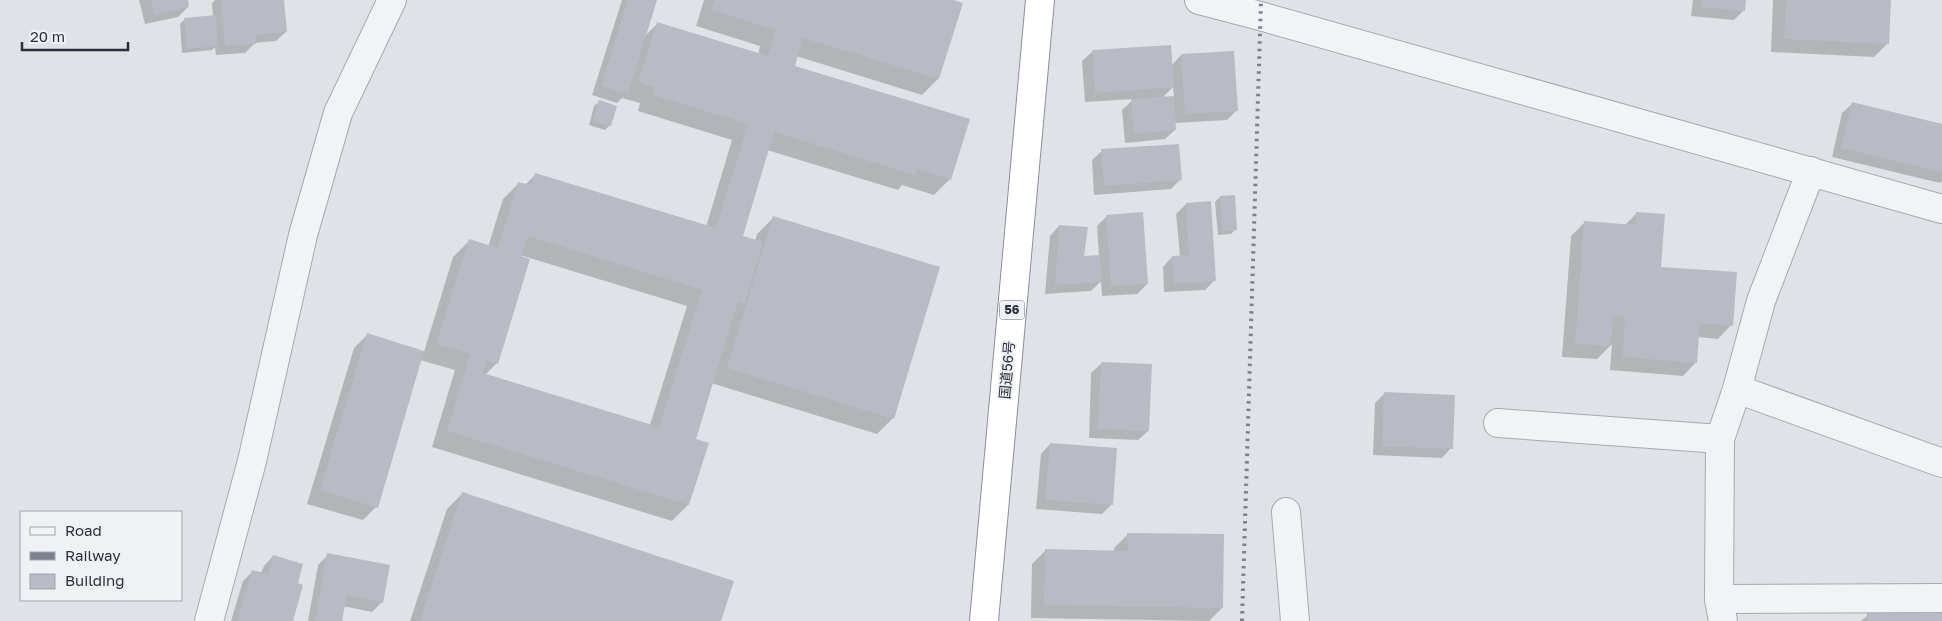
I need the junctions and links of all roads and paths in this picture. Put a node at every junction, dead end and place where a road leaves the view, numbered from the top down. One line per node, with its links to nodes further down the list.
1 (392, 0): 13 (street)
2 (1040, 0): 14 (highway, 国道56号 / 56)
3 (1199, 0): 4 (street)
4 (1811, 171): 5 (street); 6 (street)
5 (1942, 209)
6 (1737, 390): 8 (street); 9 (street)
7 (1498, 423): 8 (street)
8 (1720, 438): 12 (street)
9 (1942, 463)
10 (1286, 512): 15 (street)
11 (1942, 598): 12 (street)
12 (1721, 610)
13 (208, 621)
14 (984, 621)
15 (1295, 621)

